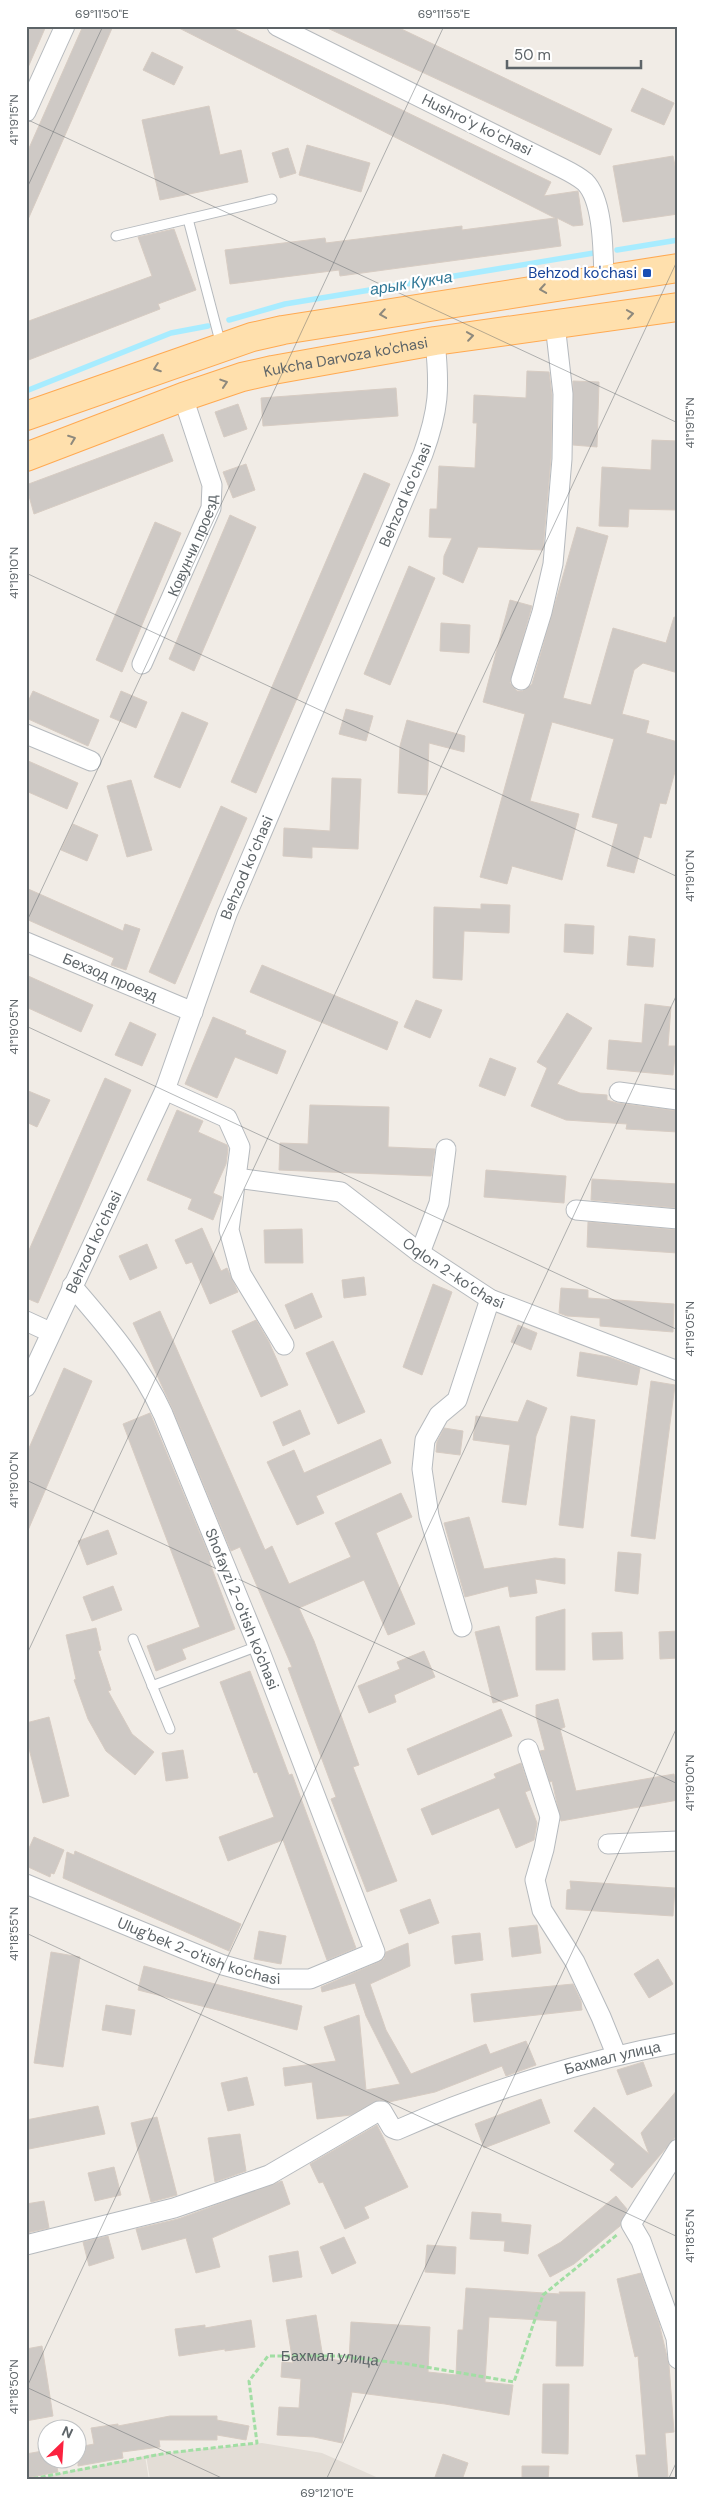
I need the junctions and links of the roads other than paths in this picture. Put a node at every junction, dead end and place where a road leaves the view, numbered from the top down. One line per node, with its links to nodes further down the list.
1 (65, 26): 3 (street)
2 (277, 26): 8 (street, Hushroʻy koʻchasi)
3 (26, 112)
4 (272, 199): 5 (lane)
5 (188, 220): 6 (lane); 12 (lane)
6 (116, 236)
7 (678, 268): 8 (main road)
8 (604, 280): 12 (main road, one-way to 12)
9 (678, 307): 10 (main road, Kukcha Darvoza ko'chasi, one-way to 9)
10 (555, 324): 11 (main road, Kukcha Darvoza ko'chasi, one-way to 10); 19 (street)
11 (435, 341): 14 (main road, Kukcha Darvoza ko'chasi, one-way to 11); 23 (street, Behzod ko‘chasi)
12 (222, 346): 13 (main road, one-way to 13)
13 (117, 383): 15 (main road); 16 (main road)
14 (183, 397): 16 (main road, Kukcha Darvoza ko'chasi); 18 (street, Ковунчи проезд)
15 (26, 416)
16 (129, 417): 17 (main road, Kukcha Darvoza ko'chasi, one-way to 16)
17 (26, 457)
18 (142, 664)
19 (521, 680)
20 (26, 734): 21 (street)
21 (91, 761)
22 (26, 942): 23 (street, Бехзод проезд)
23 (193, 1012): 24 (street, Behzod ko‘chasi)
24 (164, 1090): 28 (street); 32 (street, Behzod ko‘chasi)
25 (619, 1092): 26 (street)
26 (678, 1100)
27 (446, 1149): 31 (street)
28 (236, 1178): 31 (street, Oqlon 2-ko‘chasi); 36 (street)
29 (576, 1210): 30 (street)
30 (678, 1219)
31 (420, 1253): 33 (street, Oqlon 2-ko‘chasi)
32 (72, 1286): 35 (street, Behzod ko‘chasi); 41 (street, Shofayzi 2-o'tish ko'chasi)
33 (490, 1299): 37 (street, Oqlon 2-ko‘chasi); 39 (street)
34 (26, 1321): 35 (street)
35 (50, 1332): 38 (street, Behzod ko‘chasi)
36 (284, 1344)
37 (678, 1371)
38 (26, 1387)
39 (462, 1627)
40 (133, 1639): 42 (lane)
41 (258, 1646): 42 (lane); 48 (street, Shofayzi 2-o'tish ko'chasi)
42 (152, 1686): 43 (lane)
43 (170, 1729)
44 (528, 1749): 50 (street)
45 (678, 1841): 46 (street)
46 (608, 1844)
47 (26, 1884): 48 (street, Ulug'bek 2-o'tish ko'chasi)
48 (375, 1952)
49 (678, 2043): 50 (street, Бахмал улица)
50 (616, 2054): 52 (street, Бахмал улица)
51 (678, 2149): 53 (street)
52 (26, 2246)
53 (678, 2359)

